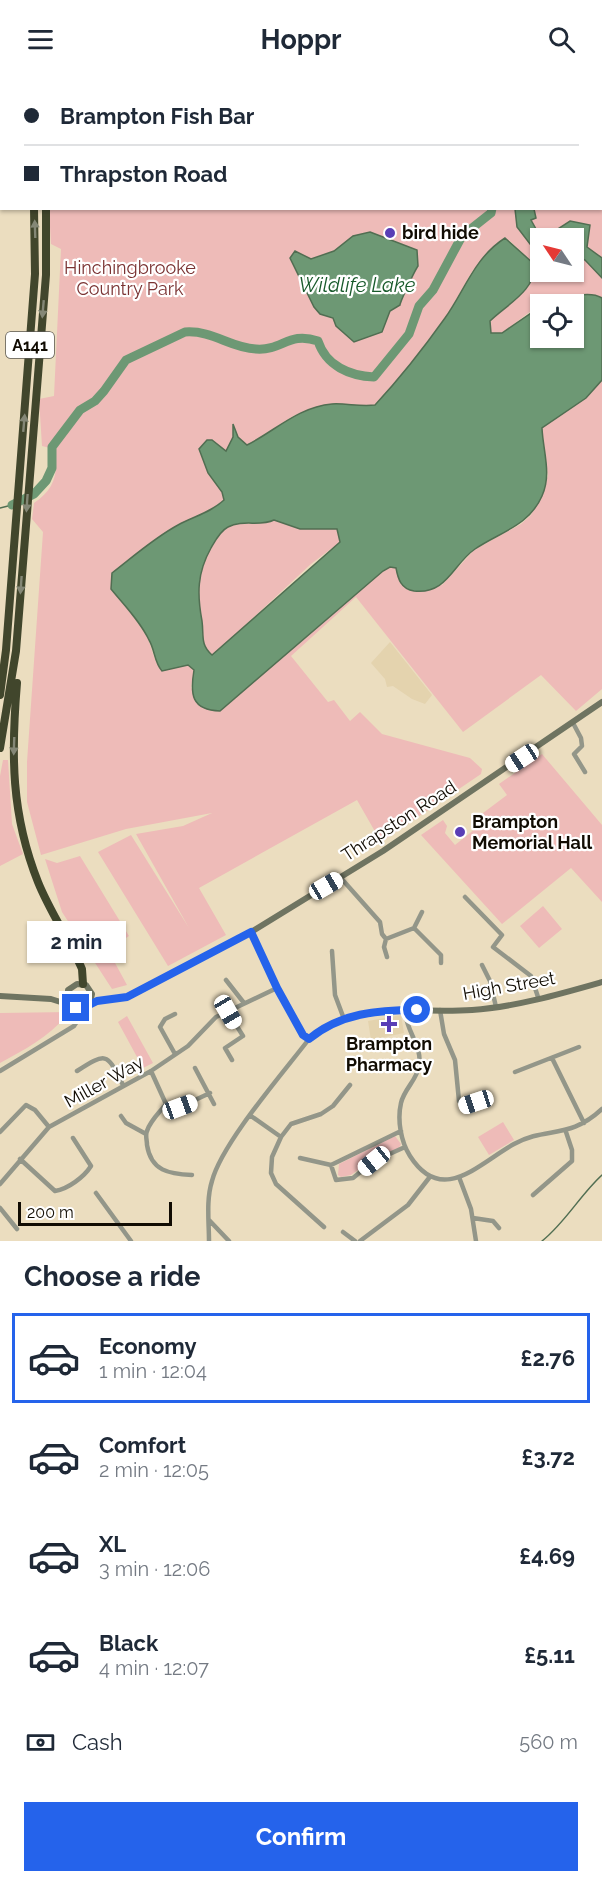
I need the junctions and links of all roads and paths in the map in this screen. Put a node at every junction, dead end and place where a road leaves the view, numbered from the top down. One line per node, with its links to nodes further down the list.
1 (34, 210): 4 (highway, A141, one-way to 1)
2 (46, 210): 3 (highway, A141, one-way to 3)
3 (18, 625): 9 (highway, A141); 23 (highway, one-way to 23)
4 (6, 650): 5 (highway); 6 (highway, A141)
5 (0, 677)
6 (0, 695)
7 (602, 702): 8 (main road, Thrapston Road)
8 (573, 723): 10 (street); 11 (main road, Thrapston Road)
9 (0, 748)
10 (585, 772)
11 (339, 878): 15 (main road, Thrapston Road); 16 (street)
12 (465, 897): 27 (street)
13 (422, 912): 14 (street)
14 (414, 928): 16 (street); 19 (street)
15 (251, 932): 24 (main road); 29 (main road, Thrapston Road)
16 (386, 939): 18 (street)
17 (332, 951): 39 (street)
18 (387, 957)
19 (441, 963)
20 (482, 965): 33 (street)
21 (226, 980): 31 (street)
22 (602, 982): 27 (main road, High Street)
23 (87, 987): 25 (main road); 29 (main road); 30 (main road)
24 (277, 988): 31 (street, Miller Way); 41 (main road)
25 (68, 990): 28 (main road); 32 (main road)
26 (0, 996): 28 (main road)
27 (538, 997): 33 (main road, High Street)
28 (51, 999): 32 (main road)
29 (110, 1000): 30 (main road, Thrapston Road)
30 (90, 1003): 34 (main road, Thrapston Road)
31 (244, 1003): 37 (street, Miller Way)
32 (72, 1006): 34 (main road); 40 (street)
33 (496, 1007): 36 (main road, High Street)
34 (83, 1008): 40 (street)
35 (405, 1010): 36 (main road, High Street); 39 (main road, High Street); 62 (street)
36 (440, 1010): 54 (street)
37 (228, 1012): 43 (street, Miller Way); 45 (street)
38 (175, 1014): 43 (street)
39 (344, 1019): 41 (main road, High Street)
40 (78, 1020): 47 (street)
41 (309, 1039): 59 (street, High Street)
42 (579, 1047): 44 (street)
43 (175, 1054): 49 (street, Miller Way)
44 (552, 1058): 50 (street); 60 (street)
45 (232, 1060)
46 (195, 1068): 53 (street)
47 (0, 1071)
48 (77, 1071): 51 (street)
49 (152, 1071): 51 (street, Miller Way); 55 (street)
50 (515, 1072)
51 (123, 1085): 61 (street, Miller Way)
52 (350, 1085): 66 (street)
53 (210, 1093): 55 (street); 56 (street)
54 (476, 1102)
55 (166, 1104): 65 (street)
56 (214, 1104)
57 (602, 1109): 60 (street)
58 (121, 1116): 65 (street)
59 (251, 1116): 66 (street); 80 (street, High Street)
60 (584, 1123): 64 (street)
61 (49, 1127): 63 (street); 70 (street, Miller Way)
62 (401, 1131): 68 (street); 71 (street)
63 (0, 1132)
64 (566, 1132): 73 (street); 77 (street)
65 (146, 1134): 72 (street)
66 (281, 1137): 81 (street)
67 (73, 1138): 70 (street)
68 (405, 1147): 71 (street); 74 (street)
69 (300, 1158): 71 (street)
70 (20, 1159): 75 (street, Miller Way)
71 (331, 1165)
72 (192, 1174)
73 (459, 1177): 74 (street); 79 (street)
74 (429, 1178): 88 (street)
75 (0, 1184)
76 (96, 1193): 85 (street)
77 (533, 1195)
78 (0, 1208): 83 (street)
79 (473, 1218): 82 (street); 89 (street)
80 (209, 1220): 86 (street, High Street); 87 (street)
81 (324, 1227)
82 (499, 1228)
83 (16, 1229)
84 (343, 1232): 88 (street)
85 (131, 1241)
86 (209, 1241)
87 (229, 1241)
88 (357, 1241)
89 (476, 1241)

